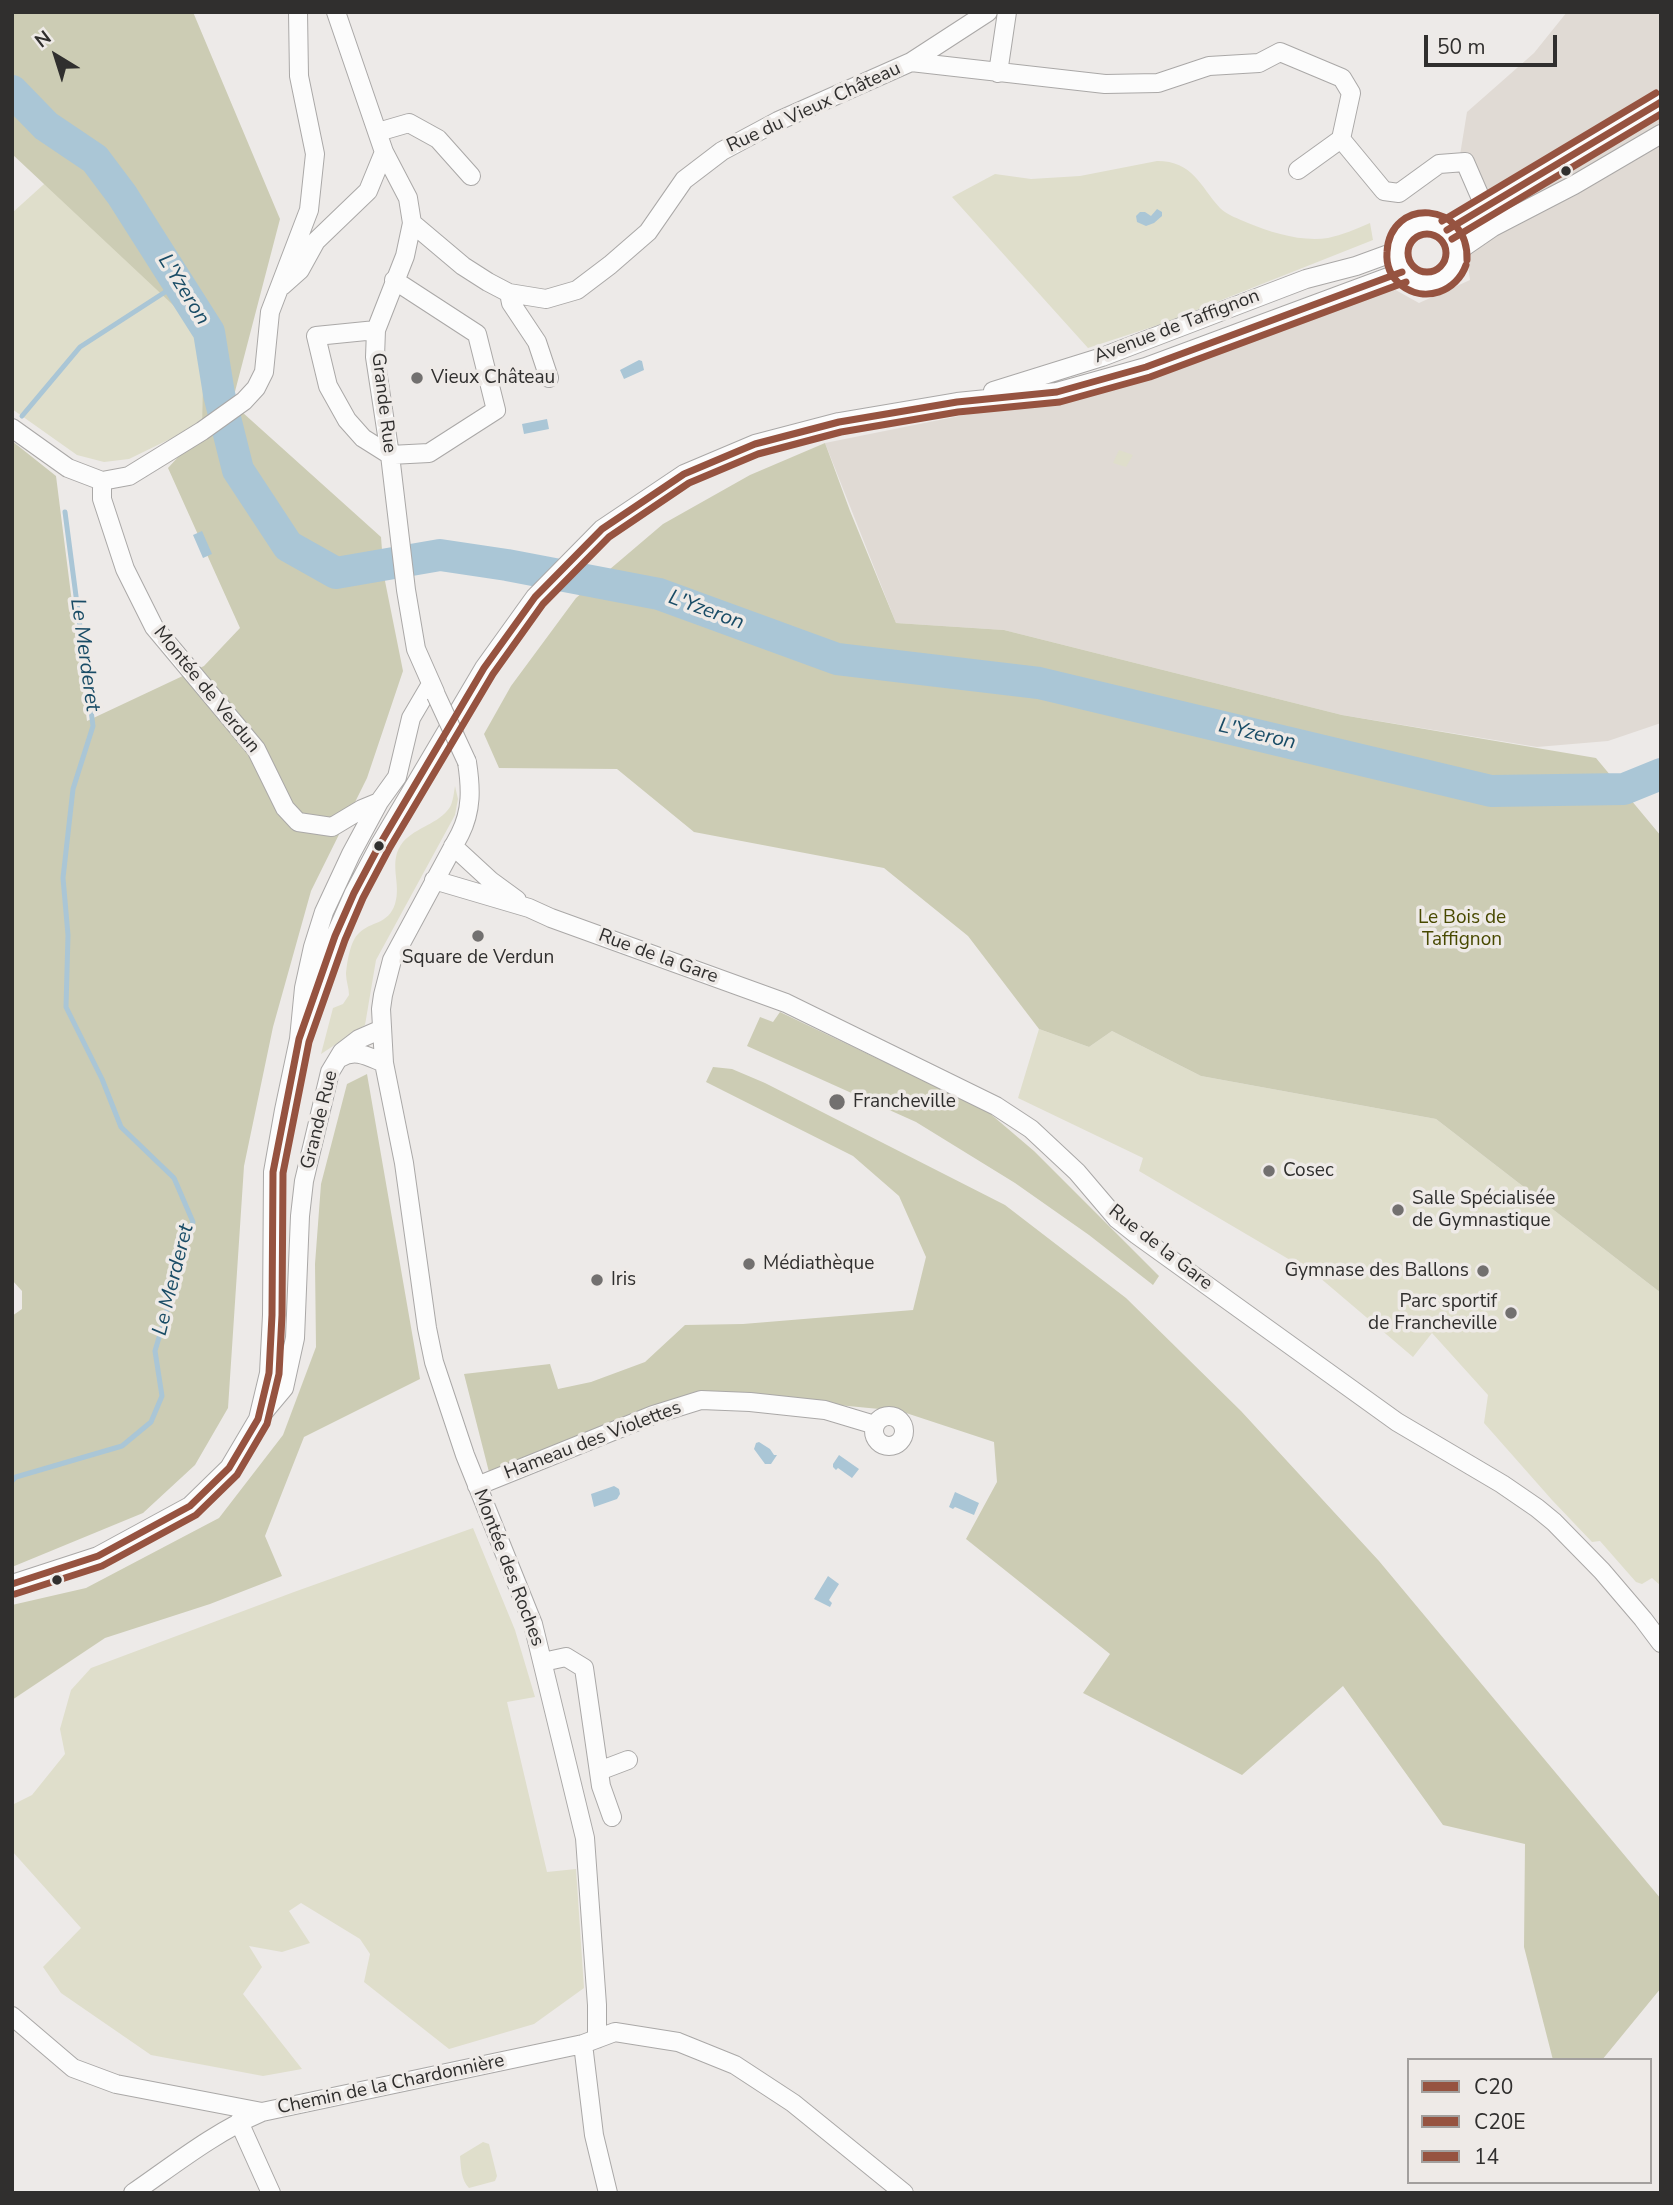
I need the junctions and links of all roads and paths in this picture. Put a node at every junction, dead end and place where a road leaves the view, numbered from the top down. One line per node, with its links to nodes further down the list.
1 (298, 12): 21 (street)
2 (336, 12): 8 (street, Grande Rue)
3 (988, 12): 5 (street, Rue du Vieux Château)
4 (1007, 12): 6 (street)
5 (911, 61): 6 (street); 22 (street, Rue du Vieux Château)
6 (998, 73): 10 (street)
7 (1661, 102): 14 (street)
8 (377, 132): 11 (street, Grande Rue); 13 (street)
9 (1661, 134): 18 (street)
10 (1340, 139): 12 (street); 14 (street)
11 (384, 152): 15 (street, Grande Rue); 21 (street)
12 (1298, 170)
13 (471, 176)
14 (1485, 208): 16 (street)
15 (412, 222): 20 (street, Grande Rue); 22 (street, Rue du Vieux Château)
16 (1447, 230): 17 (street); 18 (street)
17 (1396, 251): 19 (street); 25 (street, Avenue de Taffignon)
18 (1458, 251): 19 (street)
19 (1402, 271): 25 (street, Avenue de Taffignon)
20 (394, 280): 23 (street, Grande Rue); 27 (street)
21 (280, 288): 28 (street)
22 (509, 293): 24 (street)
23 (376, 330): 27 (street, Grande Rue); 27 (street)
24 (549, 377)
25 (957, 402): 37 (street, Avenue de Taffignon)
26 (12, 428): 28 (street)
27 (391, 463): 29 (street, Grande Rue)
28 (102, 481): 31 (street, Montée de Verdun)
29 (433, 690): 30 (street, Grande Rue); 32 (street, Grande Rue, bridge)
30 (379, 802): 31 (street); 33 (street, Grande Rue)
31 (332, 827): 33 (street)
32 (453, 846): 34 (street, Grande Rue); 35 (street, Rue de la Gare)
33 (351, 854): 37 (street, Grande Rue)
34 (434, 880): 35 (street, Rue de la Gare); 36 (street, Grande Rue)
35 (529, 908): 44 (street, Rue de la Gare)
36 (382, 1029): 38 (street); 39 (street, Grande Rue)
37 (299, 1039): 40 (street, Grande Rue)
38 (335, 1062): 39 (street, Grande Rue); 40 (street, Grande Rue)
39 (384, 1063): 42 (street, Montée des Roches)
40 (258, 1419): 43 (street, Grande Rue)
41 (875, 1425): 42 (street, Hameau des Violettes)
42 (477, 1486): 45 (street, Montée des Roches)
43 (12, 1584)
44 (1661, 1643)
45 (543, 1662): 47 (street); 50 (street, Montée des Roches)
46 (628, 1760): 47 (street)
47 (599, 1771): 48 (street)
48 (612, 1817)
49 (12, 2016): 51 (street, Chemin de la Chardonnière)
50 (590, 2041): 51 (street, Chemin de la Chardonnière); 55 (street, Montée des Roches); 56 (street, Chemin de la Chardonnière)
51 (262, 2112): 52 (street)
52 (239, 2122): 53 (street); 54 (street)
53 (133, 2193)
54 (271, 2193)
55 (608, 2193)
56 (904, 2193)

